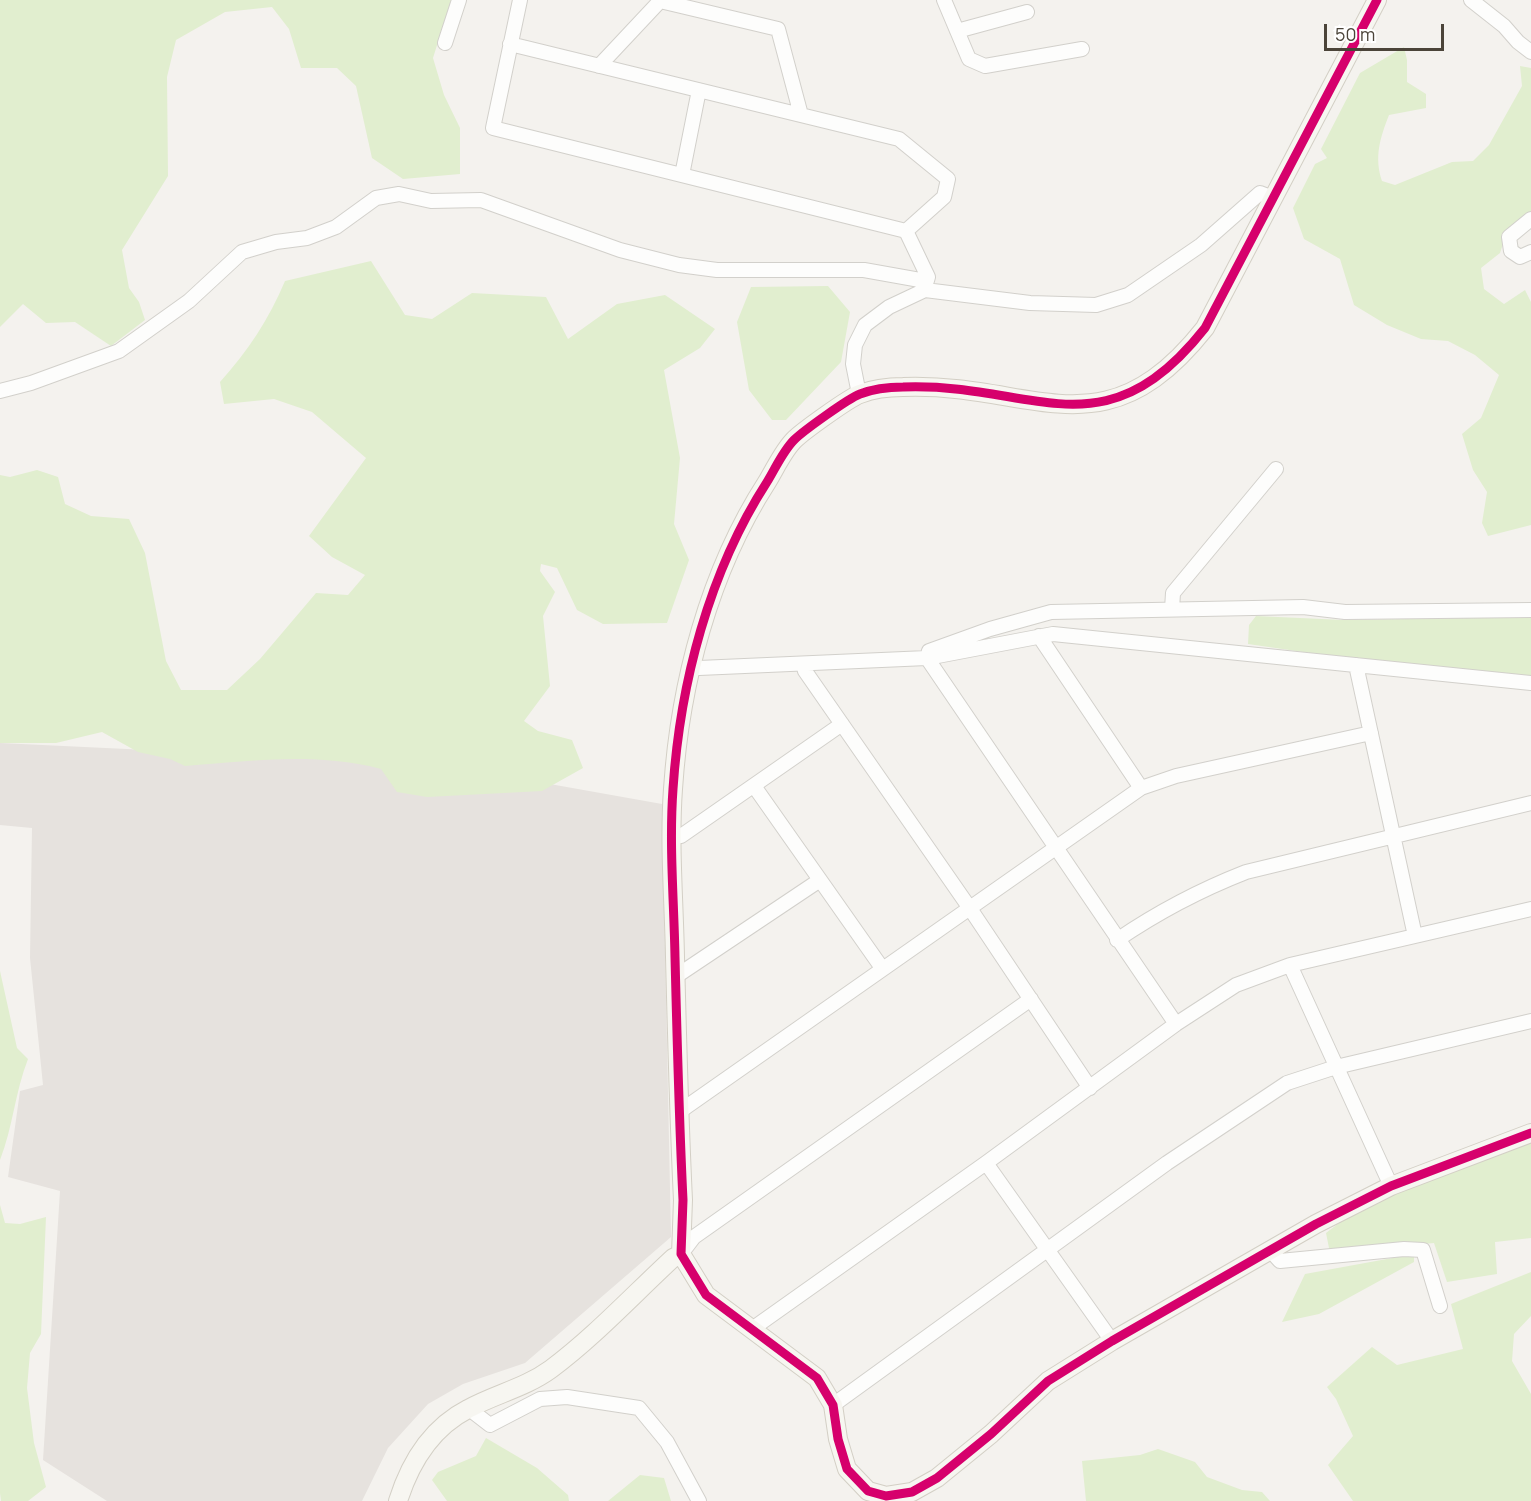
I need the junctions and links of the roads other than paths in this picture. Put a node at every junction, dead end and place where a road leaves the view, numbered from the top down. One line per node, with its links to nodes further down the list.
1 (459, 0): 8 (street)
2 (520, 0): 9 (street)
3 (944, 0): 7 (street)
4 (1377, 0): 16 (street)
5 (1471, 0): 11 (street)
6 (1027, 12): 7 (street)
7 (957, 31): 10 (street)
8 (445, 43)
9 (510, 44): 12 (street); 15 (street)
10 (1082, 49)
11 (1531, 52)
12 (599, 66): 13 (street); 14 (street)
13 (699, 90): 14 (street); 15 (street)
14 (801, 115): 18 (street)
15 (682, 175): 18 (street)
16 (1273, 198): 20 (street); 22 (street)
17 (1531, 219): 19 (street)
18 (906, 231): 20 (street)
19 (1531, 252)
20 (925, 290): 21 (street); 22 (street)
21 (0, 391)
22 (859, 394): 29 (street)
23 (1276, 469): 24 (street)
24 (1172, 609): 25 (street); 27 (street)
25 (1531, 610)
26 (1040, 636): 27 (street); 30 (street); 35 (street)
27 (927, 658): 28 (street); 39 (street)
28 (803, 664): 29 (street); 32 (street)
29 (690, 665): 38 (street)
30 (1356, 665): 31 (street); 33 (street)
31 (1531, 682)
32 (842, 724): 34 (street); 41 (street)
33 (1371, 733): 35 (street); 37 (street)
34 (754, 786): 38 (street); 40 (street)
35 (1141, 788): 39 (street)
36 (1531, 803): 37 (street)
37 (1395, 836): 43 (street); 44 (street)
38 (672, 837): 47 (street)
39 (1054, 847): 41 (street); 44 (street)
40 (820, 880): 46 (street); 47 (street)
41 (969, 907): 46 (street); 48 (street)
42 (1531, 909): 43 (street)
43 (1415, 936): 45 (street)
44 (1117, 940): 50 (street)
45 (1290, 965): 50 (street); 51 (street)
46 (882, 968): 53 (street)
47 (676, 974): 53 (street)
48 (1030, 999): 52 (street); 59 (street)
49 (1531, 1021): 51 (street)
50 (1176, 1024): 52 (street)
51 (1336, 1067): 56 (street); 57 (street)
52 (1089, 1088): 55 (street)
53 (679, 1112): 59 (street)
54 (1531, 1133): 56 (street)
55 (986, 1163): 57 (street); 61 (street)
56 (1391, 1186): 58 (street)
57 (1046, 1250): 62 (street); 63 (street)
58 (1270, 1250): 60 (street); 62 (street)
59 (681, 1254): 61 (street); 64 (street)
60 (1440, 1306)
61 (752, 1329): 63 (street)
62 (1112, 1341): 65 (street)
63 (833, 1405): 65 (street)
64 (468, 1408): 66 (street); 67 (street)
65 (887, 1499)
66 (398, 1501)
67 (699, 1501)

